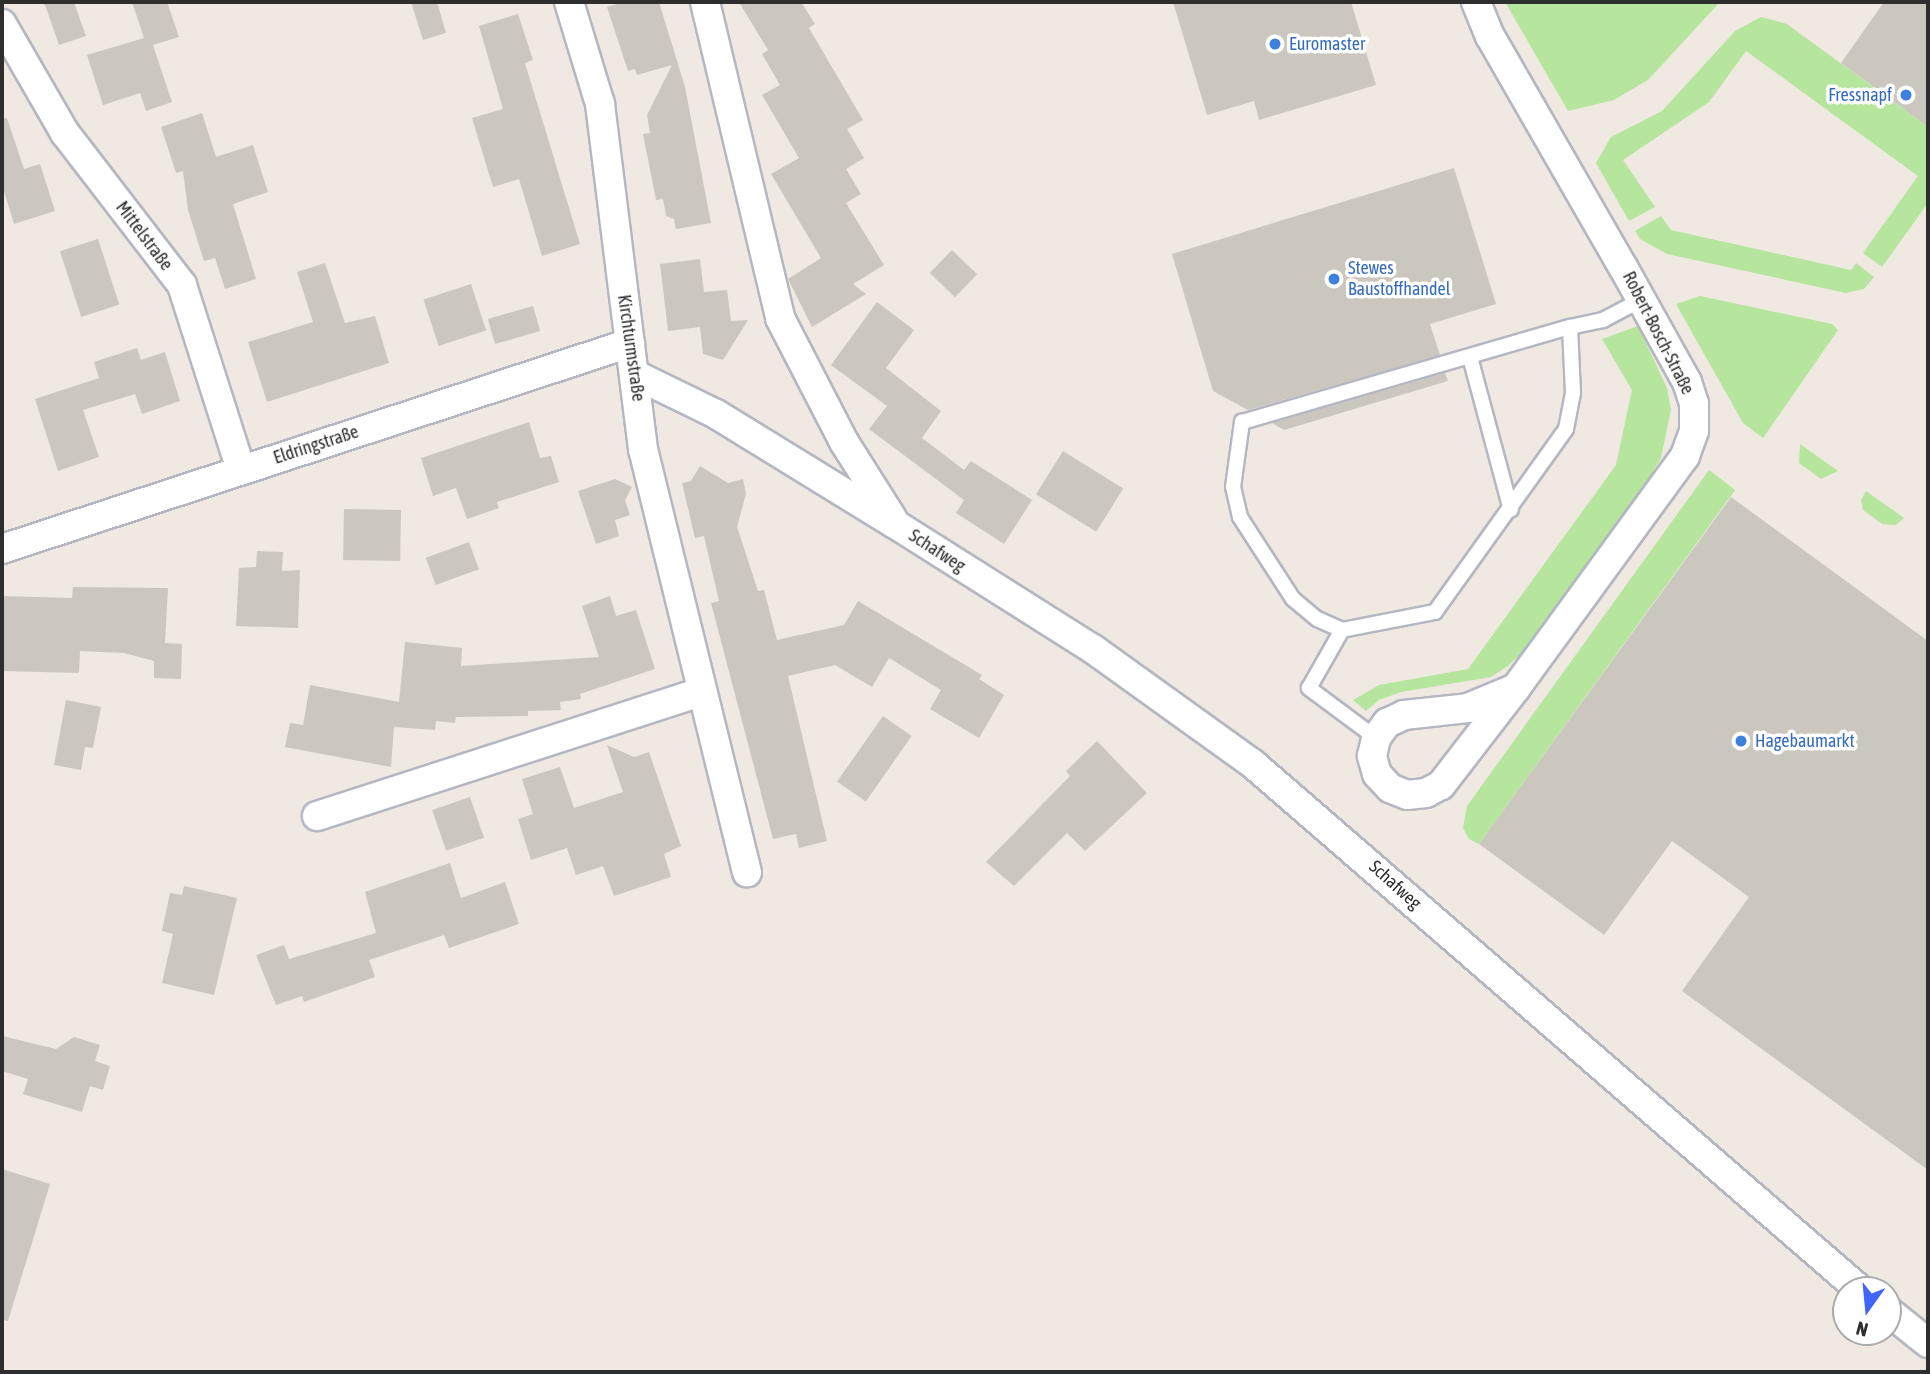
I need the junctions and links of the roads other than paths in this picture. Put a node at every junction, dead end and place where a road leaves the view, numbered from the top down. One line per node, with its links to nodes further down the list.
1 (569, 2): 7 (street, Kirchturmstraße)
2 (705, 2): 12 (street, Schafweg)
3 (1476, 2): 5 (street, Robert-Bosch-Straße)
4 (2, 24): 10 (street, Mittelstraße)
5 (1642, 300): 6 (lane); 15 (street, Robert-Bosch-Straße)
6 (1570, 327): 8 (lane); 11 (lane)
7 (631, 343): 9 (street, Kirchturmstraße); 10 (street, Eldringstraße)
8 (1470, 357): 11 (lane); 14 (lane)
9 (636, 375): 12 (street, Schafweg); 16 (street, Kirchturmstraße)
10 (241, 470): 13 (street, Eldringstraße)
11 (1511, 510): 14 (lane)
12 (895, 524): 20 (street, Schafweg)
13 (2, 549)
14 (1342, 630): 17 (lane)
15 (1516, 688): 17 (street); 17 (street, Robert-Bosch-Straße)
16 (702, 692): 18 (street); 19 (street, Kirchturmstraße)
17 (1376, 738)
18 (317, 816)
19 (747, 872)
20 (1844, 1276)
21 (1902, 1322): 22 (street)
22 (1928, 1343)

